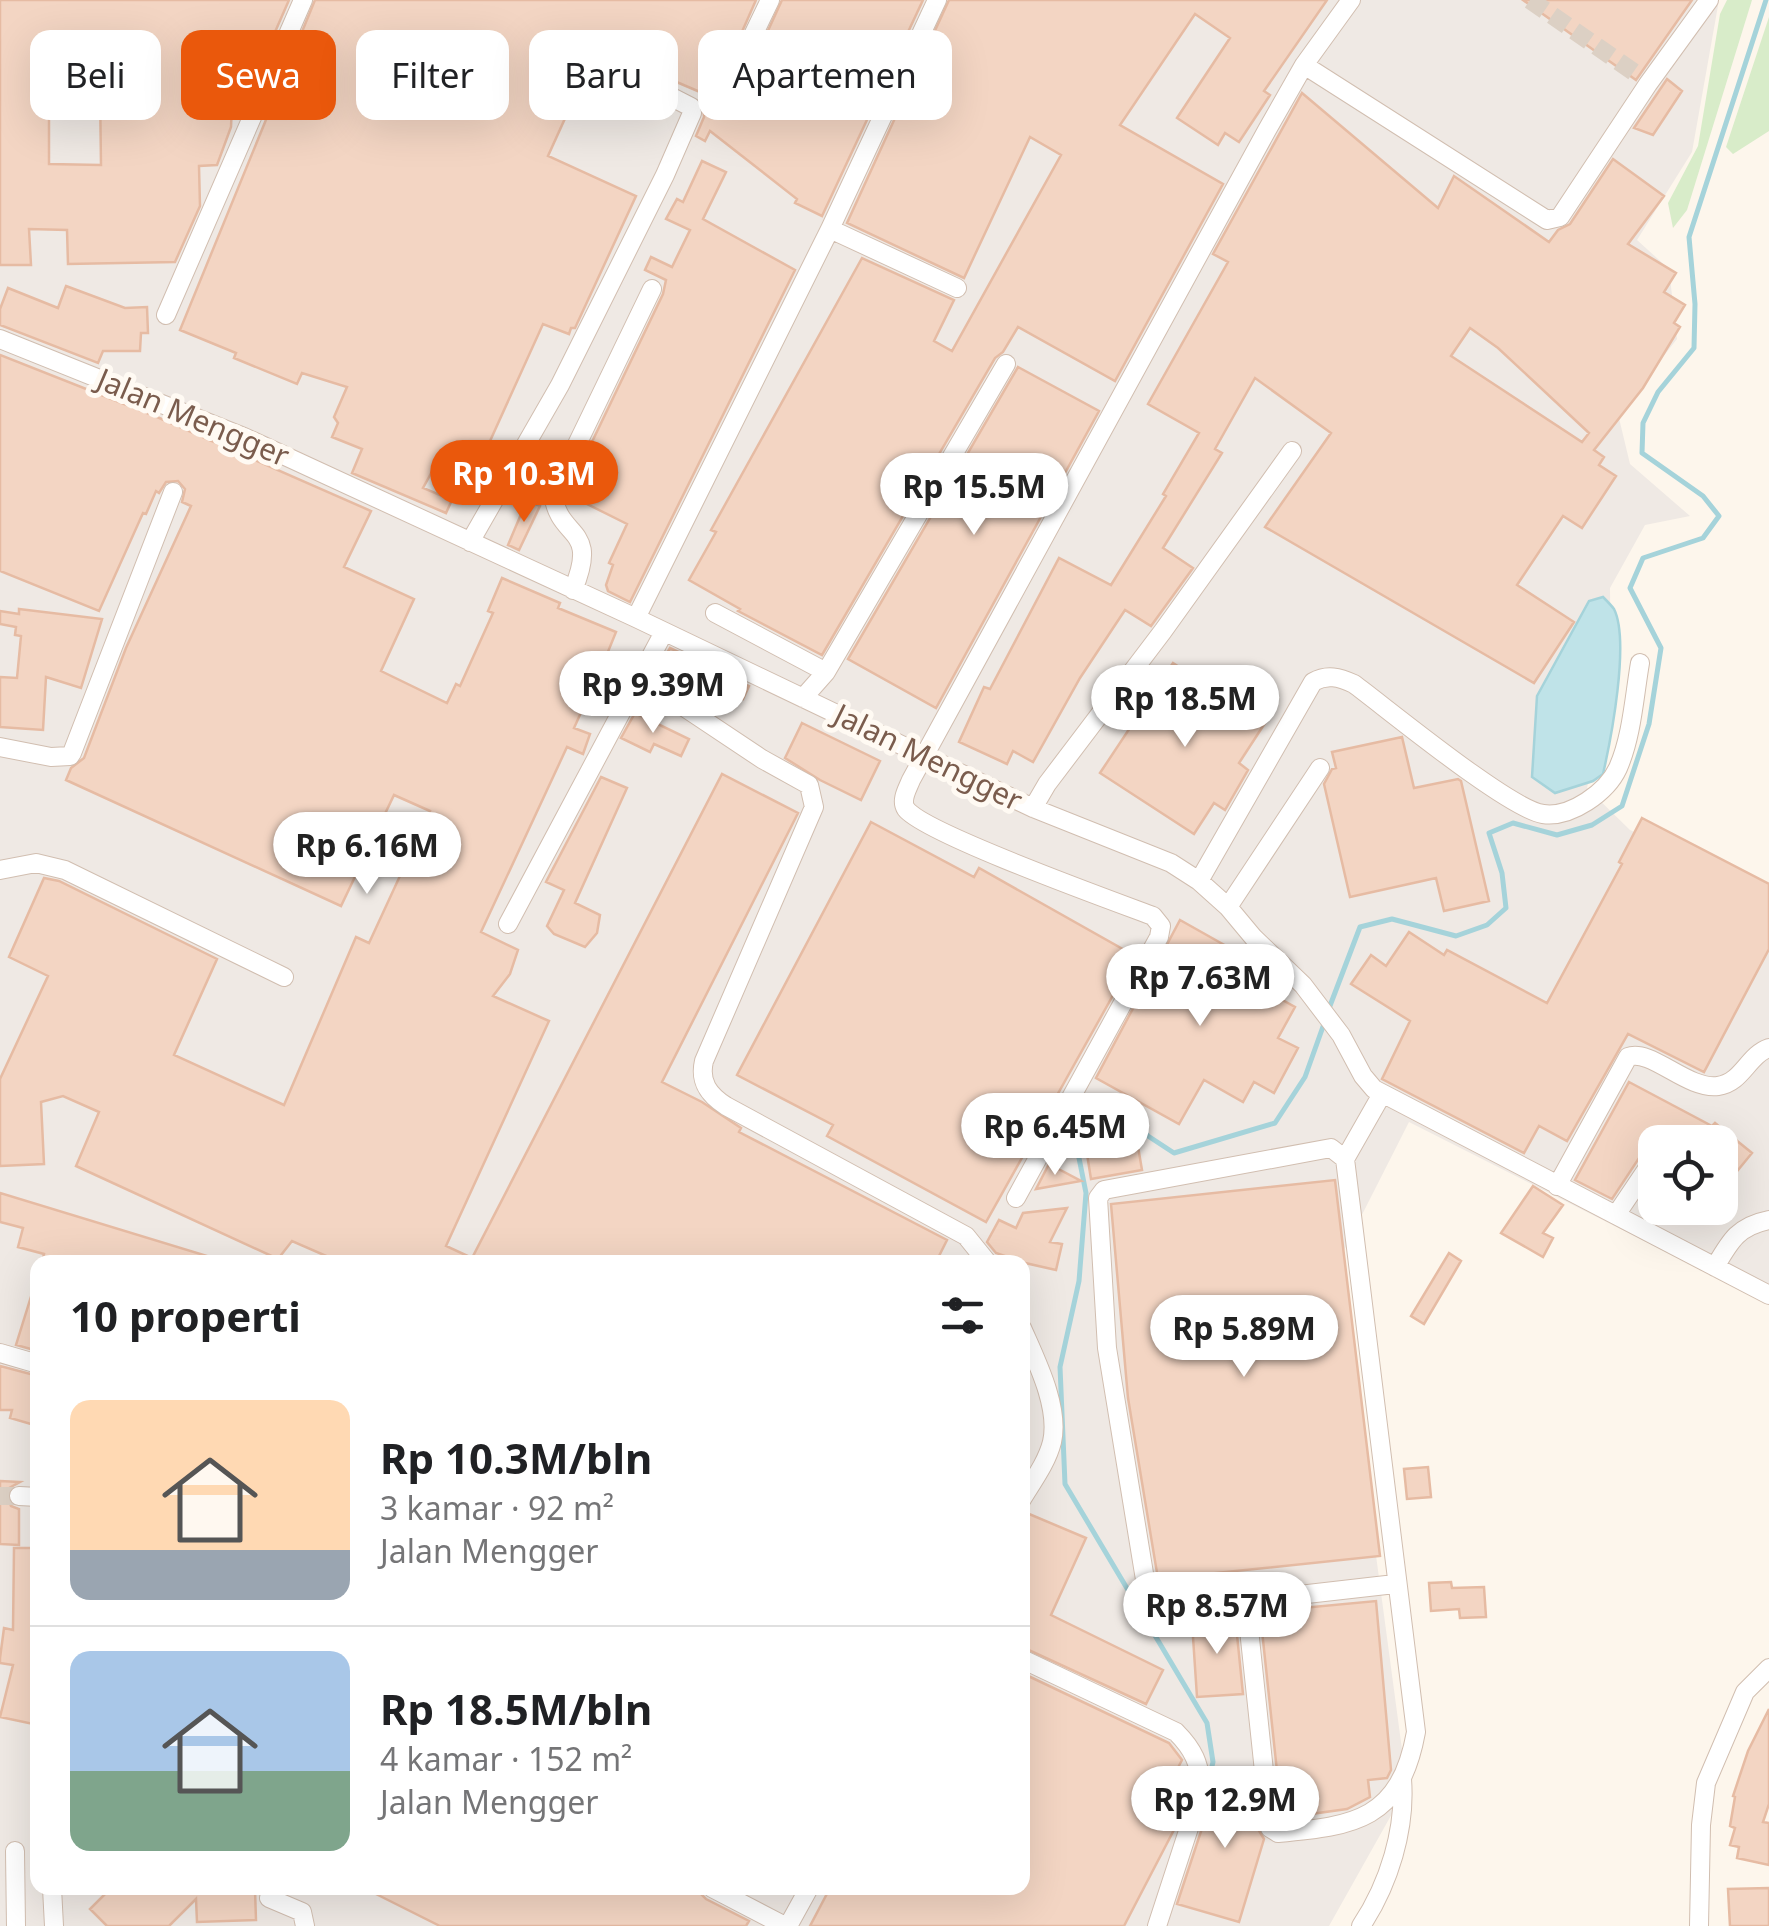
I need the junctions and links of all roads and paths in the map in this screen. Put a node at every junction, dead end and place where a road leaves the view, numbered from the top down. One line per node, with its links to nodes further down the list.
1 (303, 0): 12 (street)
2 (770, 0): 6 (street)
3 (937, 0): 9 (street)
4 (1351, 0): 7 (street)
5 (1709, 0): 7 (street)
6 (756, 30)
7 (1304, 65): 27 (street)
8 (678, 100): 17 (street)
9 (830, 229): 10 (street); 20 (street)
10 (957, 288)
11 (652, 289): 18 (street)
12 (166, 315)
13 (0, 338): 17 (street, Jalan Mengger)
14 (1006, 364): 23 (street)
15 (1292, 450): 29 (street)
16 (173, 492): 26 (street)
17 (470, 542): 18 (street, Jalan Mengger)
18 (573, 590): 20 (street, Jalan Mengger)
19 (715, 613): 23 (street)
20 (636, 618): 21 (street, Jalan Mengger)
21 (664, 632): 24 (street); 25 (street, Jalan Mengger)
22 (1640, 663): 31 (street)
23 (826, 672): 25 (street)
24 (642, 679): 33 (street); 43 (street)
25 (803, 698): 27 (street, Jalan Mengger)
26 (0, 747)
27 (924, 758): 29 (street, Jalan Mengger); 40 (street)
28 (1320, 768): 32 (street)
29 (1034, 808): 31 (street, Jalan Mengger)
30 (0, 870): 34 (street)
31 (1199, 881): 32 (street, Jalan Mengger)
32 (1228, 907): 36 (street, Jalan Mengger)
33 (508, 924)
34 (284, 977)
35 (1769, 1048): 39 (street)
36 (1382, 1094): 37 (street); 39 (street, Jalan Mengger)
37 (1345, 1159): 50 (street); 51 (street)
38 (1638, 1183): 41 (street)
39 (1557, 1186): 41 (street, Jalan Mengger)
40 (1016, 1198)
41 (1616, 1215): 44 (street, Jalan Mengger)
42 (1769, 1220): 44 (street)
43 (981, 1255)
44 (1715, 1267): 45 (street, Jalan Mengger)
45 (1769, 1296)
46 (1030, 1349): 49 (street)
47 (0, 1353): 48 (street)
48 (30, 1362)
49 (1030, 1483)
50 (1395, 1584): 51 (street); 54 (street)
51 (1246, 1600): 54 (street)
52 (1030, 1663): 64 (street)
53 (1769, 1668): 66 (street)
54 (1402, 1779): 65 (street)
55 (16, 1851): 60 (street)
56 (52, 1895): 61 (street)
57 (726, 1895): 63 (street)
58 (805, 1895): 63 (street)
59 (269, 1898): 62 (street)
60 (16, 1926)
61 (54, 1926)
62 (305, 1926)
63 (786, 1926)
64 (1157, 1926)
65 (1361, 1926)
66 (1699, 1926)

